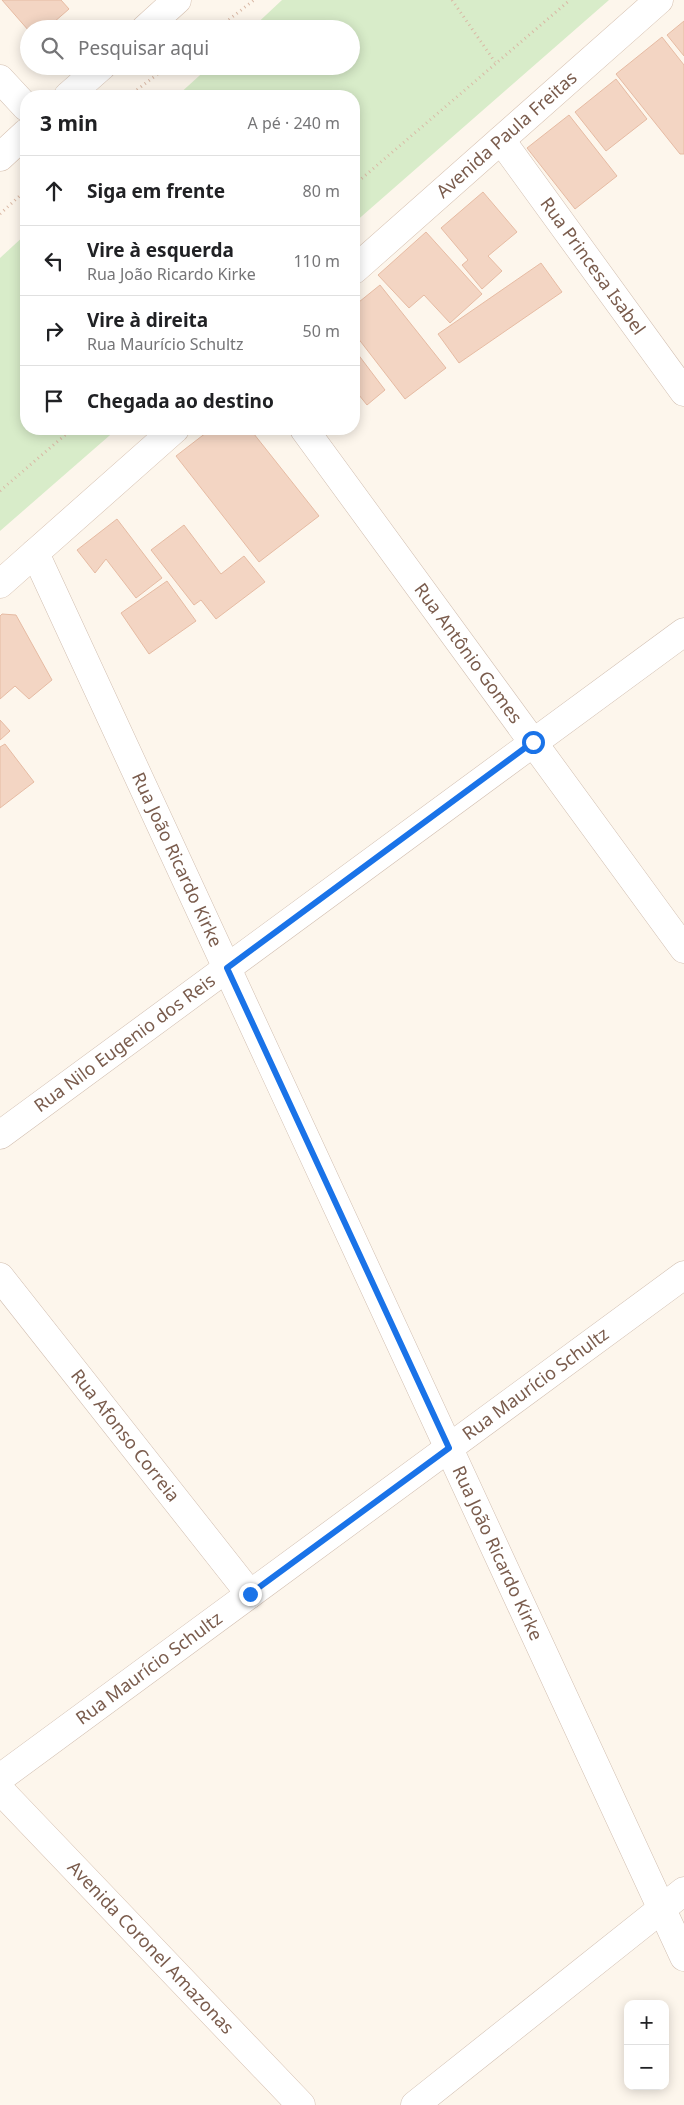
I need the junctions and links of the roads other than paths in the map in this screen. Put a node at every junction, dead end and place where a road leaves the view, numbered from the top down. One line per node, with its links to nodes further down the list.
1 (177, 0): 3 (street)
2 (659, 0): 9 (street, Avenida Paula Freitas)
3 (155, 20)
4 (92, 75): 6 (street)
5 (0, 79): 7 (street)
6 (75, 90)
7 (20, 101)
8 (20, 139): 10 (street)
9 (501, 140): 11 (street, Avenida Paula Freitas); 12 (street, Rua Princesa Isabel)
10 (0, 157)
11 (360, 265)
12 (684, 392)
13 (168, 435): 15 (street)
14 (308, 435): 18 (street, Rua Antônio Gomes)
15 (35, 553): 16 (street); 20 (street, Rua João Ricardo Kirke)
16 (0, 584)
17 (684, 632): 18 (street, Rua Nilo Eugenio dos Reis)
18 (533, 742): 19 (street, Rua Antônio Gomes); 20 (street, Rua Nilo Eugenio dos Reis)
19 (684, 949)
20 (227, 968): 21 (street, Rua Nilo Eugenio dos Reis); 24 (street, Rua João Ricardo Kirke)
21 (0, 1135)
22 (684, 1275): 24 (street, Rua Maurício Schultz)
23 (0, 1278): 25 (street, Rua Afonso Correia)
24 (449, 1448): 25 (street, Rua Maurício Schultz); 29 (street, Rua João Ricardo Kirke)
25 (250, 1594): 26 (street, Rua Maurício Schultz)
26 (0, 1778)
27 (0, 1790): 31 (street, Avenida Coronel Amazonas)
28 (684, 1891): 29 (street)
29 (661, 1908): 30 (street, Rua João Ricardo Kirke); 32 (street)
30 (684, 1957)
31 (301, 2105)
32 (416, 2105)

